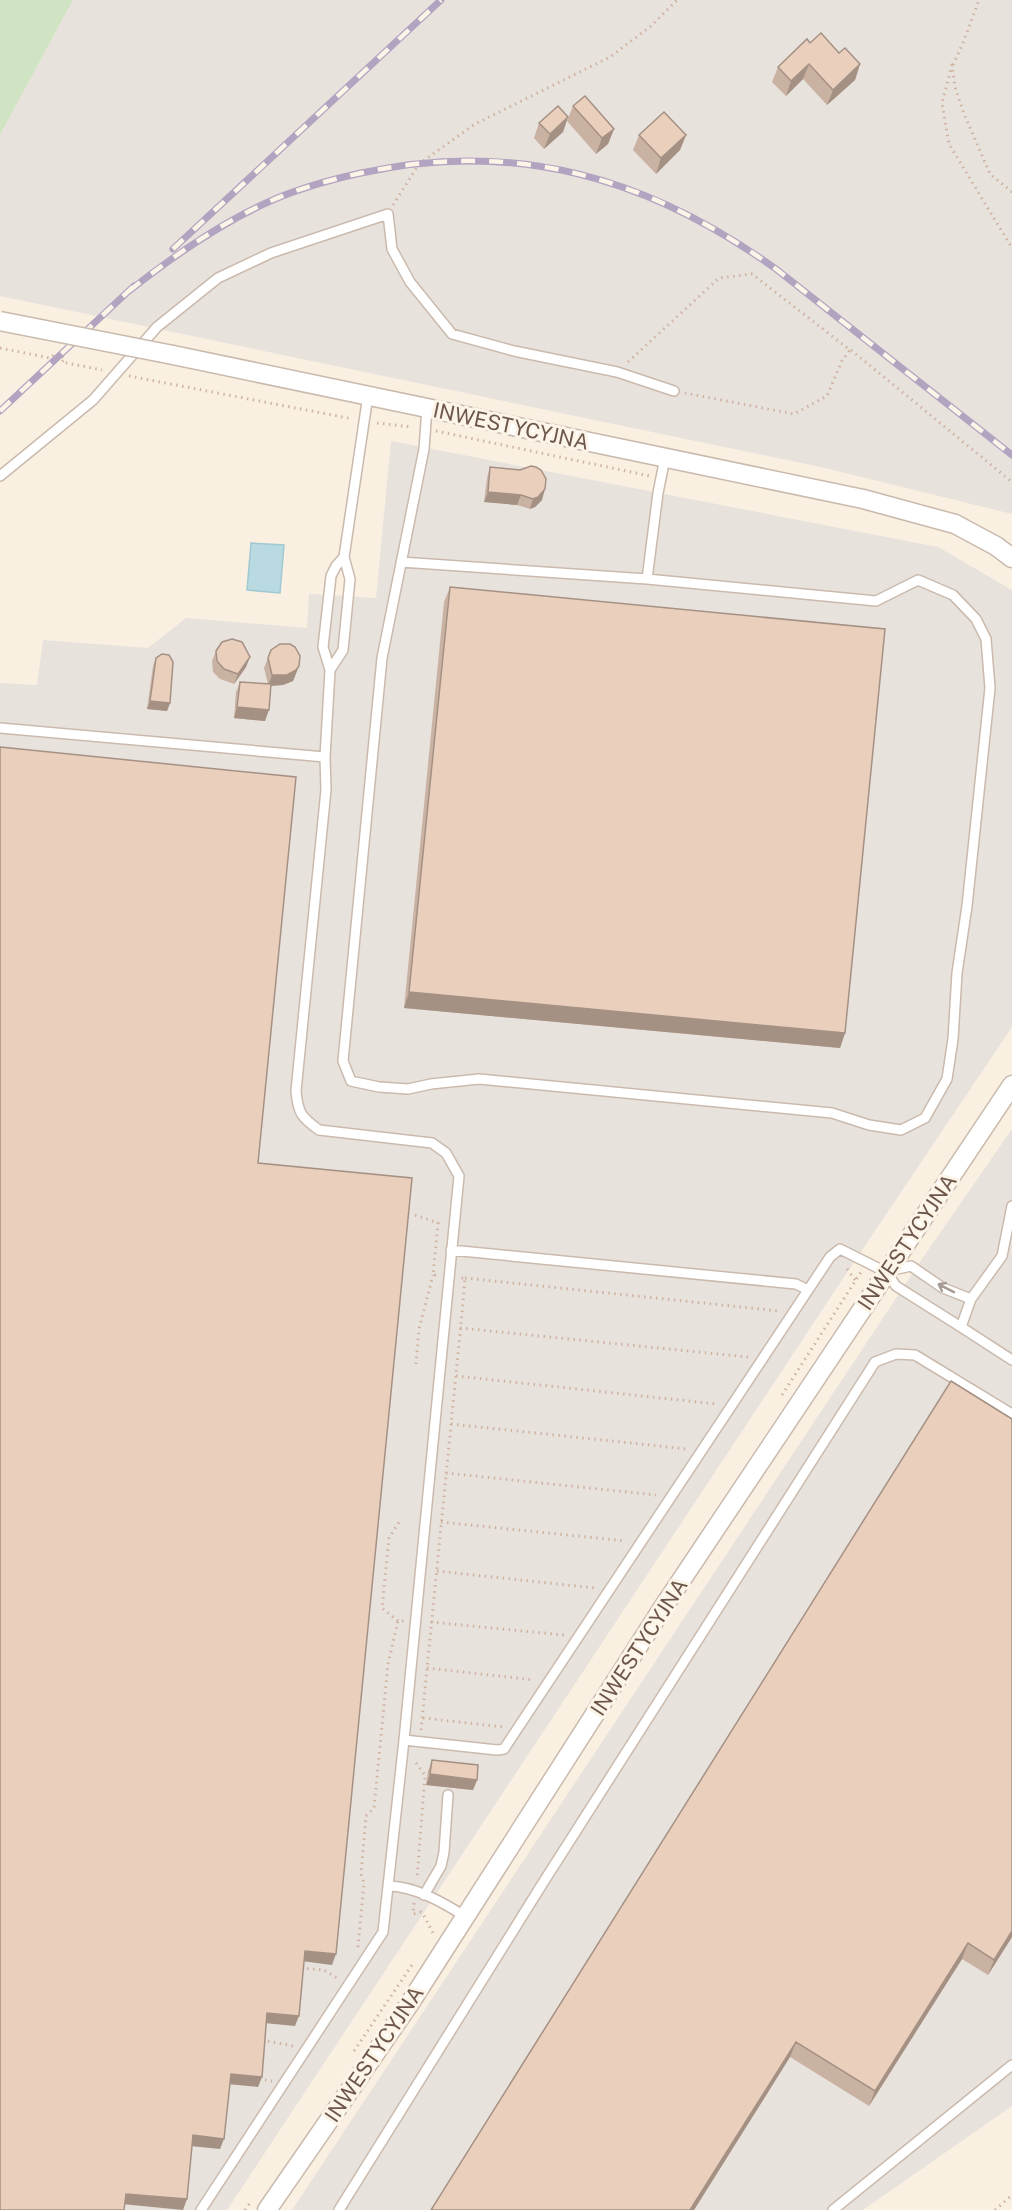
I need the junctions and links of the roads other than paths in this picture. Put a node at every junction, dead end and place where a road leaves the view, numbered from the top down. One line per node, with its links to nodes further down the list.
1 (0, 321): 3 (street, INWESTYCYJNA, bridge)
2 (674, 391): 6 (lane)
3 (368, 395): 4 (street, INWESTYCYJNA); 7 (lane)
4 (427, 408): 5 (street, INWESTYCYJNA); 9 (lane)
5 (665, 458): 8 (street, INWESTYCYJNA); 10 (lane)
6 (0, 476)
7 (344, 557): 11 (lane); 11 (lane)
8 (1012, 558)
9 (401, 562): 10 (lane); 10 (lane)
10 (647, 579)
11 (330, 670): 13 (lane)
12 (0, 728): 13 (lane)
13 (325, 757): 16 (lane)
14 (1012, 1085): 17 (street, INWESTYCYJNA)
15 (1012, 1206): 19 (lane)
16 (452, 1250): 18 (lane); 23 (lane)
17 (886, 1272): 18 (lane); 19 (lane, one-way to 17); 20 (lane); 27 (street, INWESTYCYJNA)
18 (808, 1290): 23 (lane)
19 (971, 1299): 20 (lane)
20 (961, 1327): 21 (lane)
21 (1012, 1360)
22 (1012, 1414): 31 (lane)
23 (404, 1740): 25 (lane)
24 (448, 1795): 26 (lane)
25 (388, 1886): 26 (lane); 29 (lane)
26 (423, 1895): 27 (lane)
27 (466, 1917): 30 (street, INWESTYCYJNA)
28 (1012, 2065): 32 (lane)
29 (201, 2210)
30 (267, 2210)
31 (339, 2210)
32 (833, 2210)

